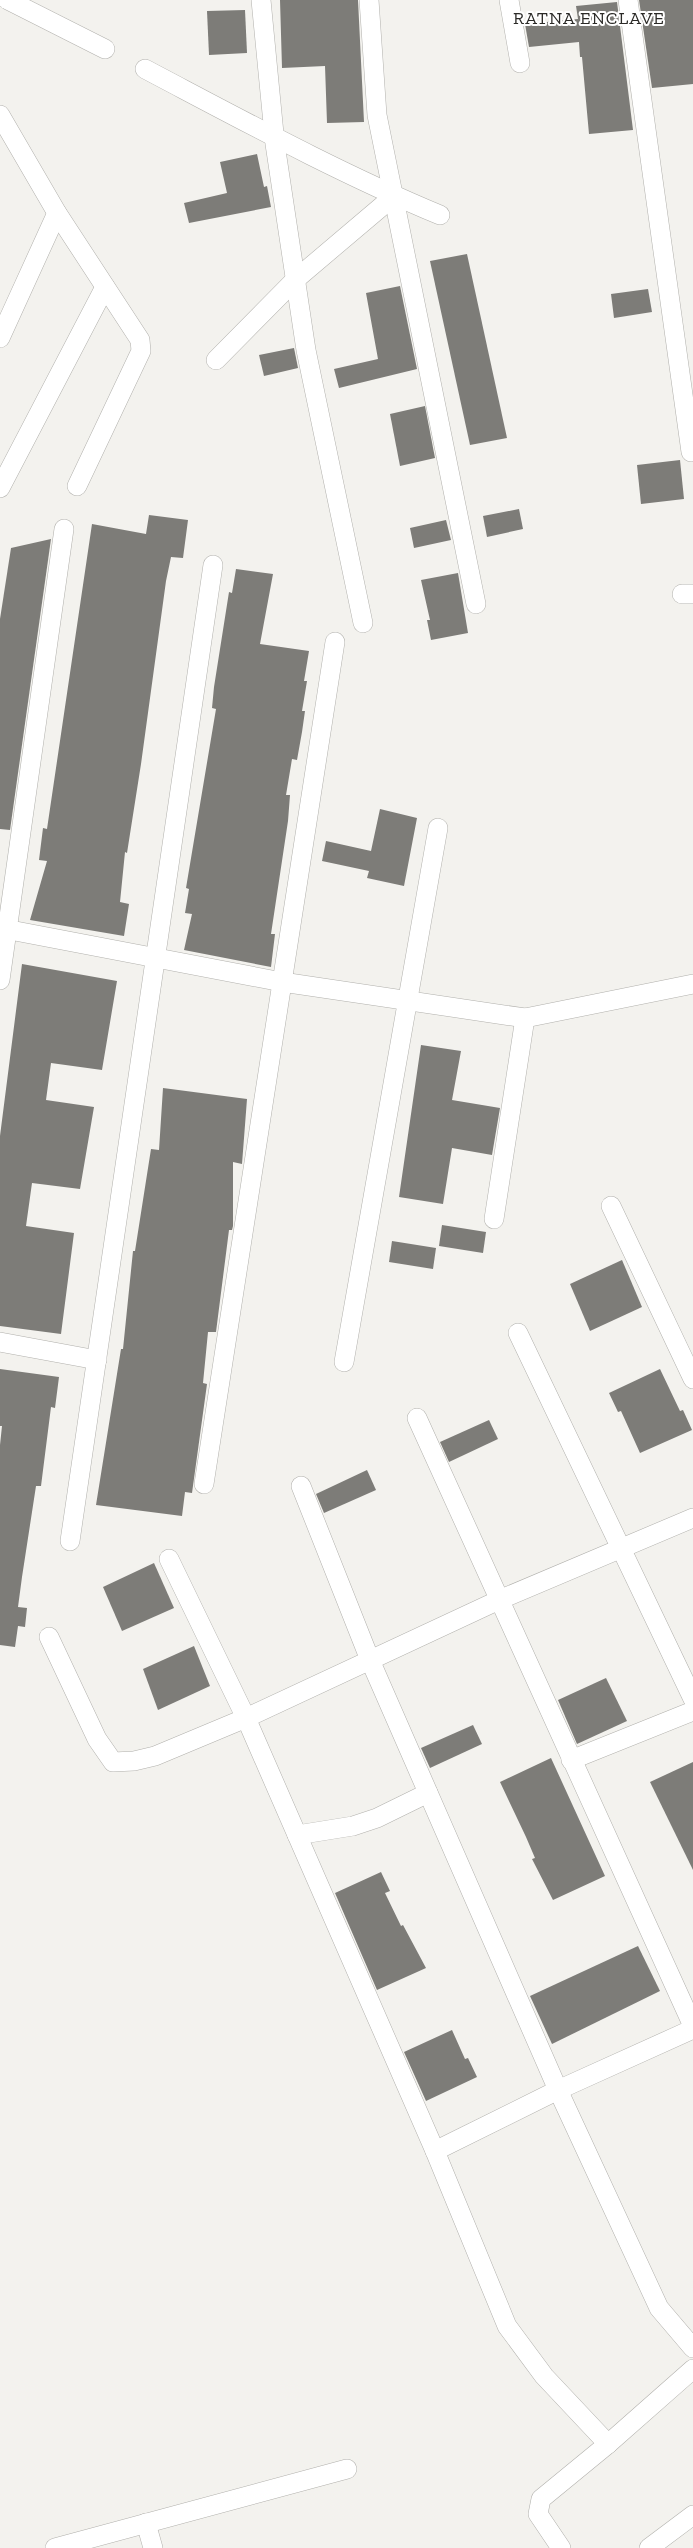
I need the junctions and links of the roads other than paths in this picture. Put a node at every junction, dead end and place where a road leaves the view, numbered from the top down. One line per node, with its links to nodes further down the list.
1 (8, 0): 6 (street)
2 (261, 0): 10 (street)
3 (369, 0): 11 (street)
4 (509, 0): 7 (street)
5 (628, 0): 18 (street)
6 (105, 49)
7 (520, 63)
8 (145, 69): 10 (street)
9 (2, 125): 12 (street)
10 (275, 137): 11 (street); 14 (street)
11 (394, 196): 13 (street); 14 (street); 23 (street)
12 (57, 213): 15 (street); 16 (street)
13 (440, 215)
14 (296, 279): 17 (street); 24 (street)
15 (105, 287): 19 (street); 20 (street)
16 (0, 338)
17 (216, 360)
18 (691, 452)
19 (77, 486)
20 (0, 488)
21 (64, 529): 27 (street)
22 (214, 565): 28 (street)
23 (476, 604)
24 (363, 623)
25 (335, 642): 30 (street)
26 (438, 828): 32 (street)
27 (4, 928): 28 (street); 29 (street)
28 (156, 957): 30 (street); 38 (street)
29 (0, 980)
30 (282, 982): 32 (street); 42 (street)
31 (693, 984): 33 (street)
32 (408, 1001): 33 (street); 39 (street)
33 (526, 1018): 35 (street)
34 (611, 1206): 40 (street)
35 (494, 1219)
36 (518, 1333): 46 (street)
37 (0, 1342): 38 (street)
38 (97, 1360): 45 (street)
39 (344, 1362)
40 (693, 1380)
41 (417, 1418): 48 (street)
42 (204, 1484)
43 (301, 1486): 50 (street)
44 (693, 1518): 46 (street)
45 (70, 1541)
46 (622, 1550): 48 (street); 51 (street)
47 (169, 1559): 53 (street)
48 (499, 1600): 50 (street); 54 (street)
49 (49, 1637): 53 (street)
50 (370, 1660): 53 (street); 55 (street)
51 (693, 1699)
52 (693, 1711): 54 (street)
53 (246, 1718): 56 (street)
54 (571, 1760): 57 (street)
55 (428, 1793): 56 (street); 58 (street)
56 (297, 1835): 59 (street)
57 (693, 2028): 58 (street)
58 (558, 2090): 59 (street); 60 (street)
59 (435, 2152): 62 (street)
60 (693, 2348)
61 (693, 2369): 62 (street)
62 (608, 2444): 68 (street)
63 (347, 2469): 65 (street)
64 (693, 2515): 69 (street)
65 (146, 2523): 66 (street); 67 (street)
66 (55, 2548)
67 (153, 2548)
68 (561, 2548)
69 (649, 2548)

